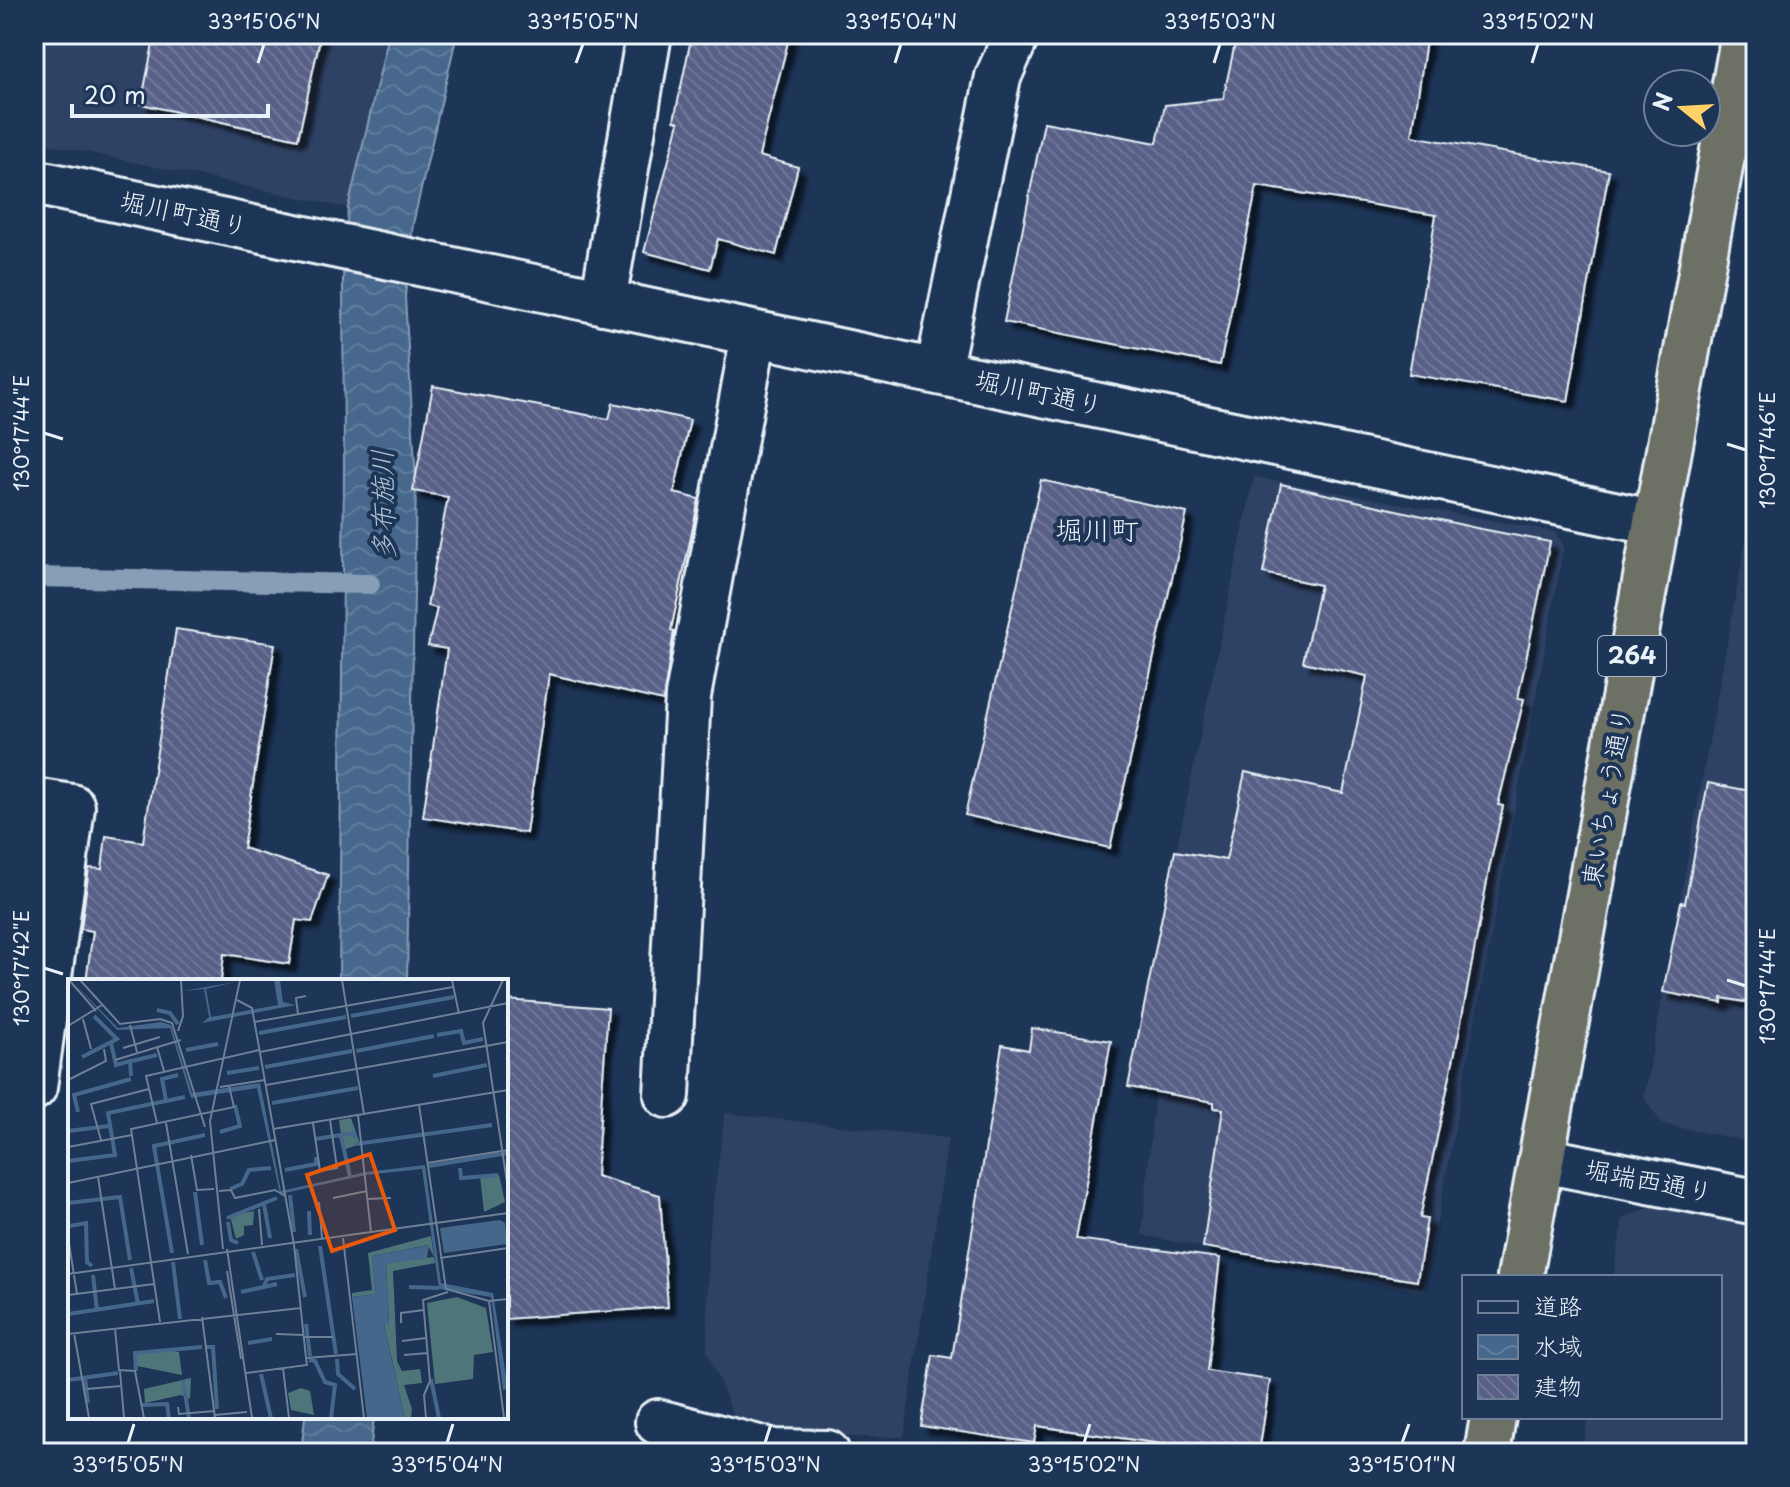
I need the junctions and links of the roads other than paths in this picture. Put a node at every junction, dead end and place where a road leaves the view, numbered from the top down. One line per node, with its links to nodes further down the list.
1 (649, 34): 5 (street)
2 (1017, 34): 7 (street)
3 (1744, 34): 8 (highway, 東いちょう通り / 264)
4 (34, 182): 5 (street, 堀川町通り)
5 (603, 302): 6 (street, 堀川町通り)
6 (754, 334): 7 (street, 堀川町通り); 11 (street)
7 (938, 372): 8 (street, 堀川町通り)
8 (1656, 523): 12 (highway, 東いちょう通り / 264)
9 (34, 801): 10 (street)
10 (34, 1087)
11 (667, 1095)
12 (1542, 1160): 13 (street, 堀端西通り); 14 (highway, 東いちょう通り / 264)
13 (1756, 1202)
14 (1520, 1275)
15 (1493, 1419): 18 (highway)
16 (658, 1422): 17 (street)
17 (827, 1453)
18 (1487, 1453)

